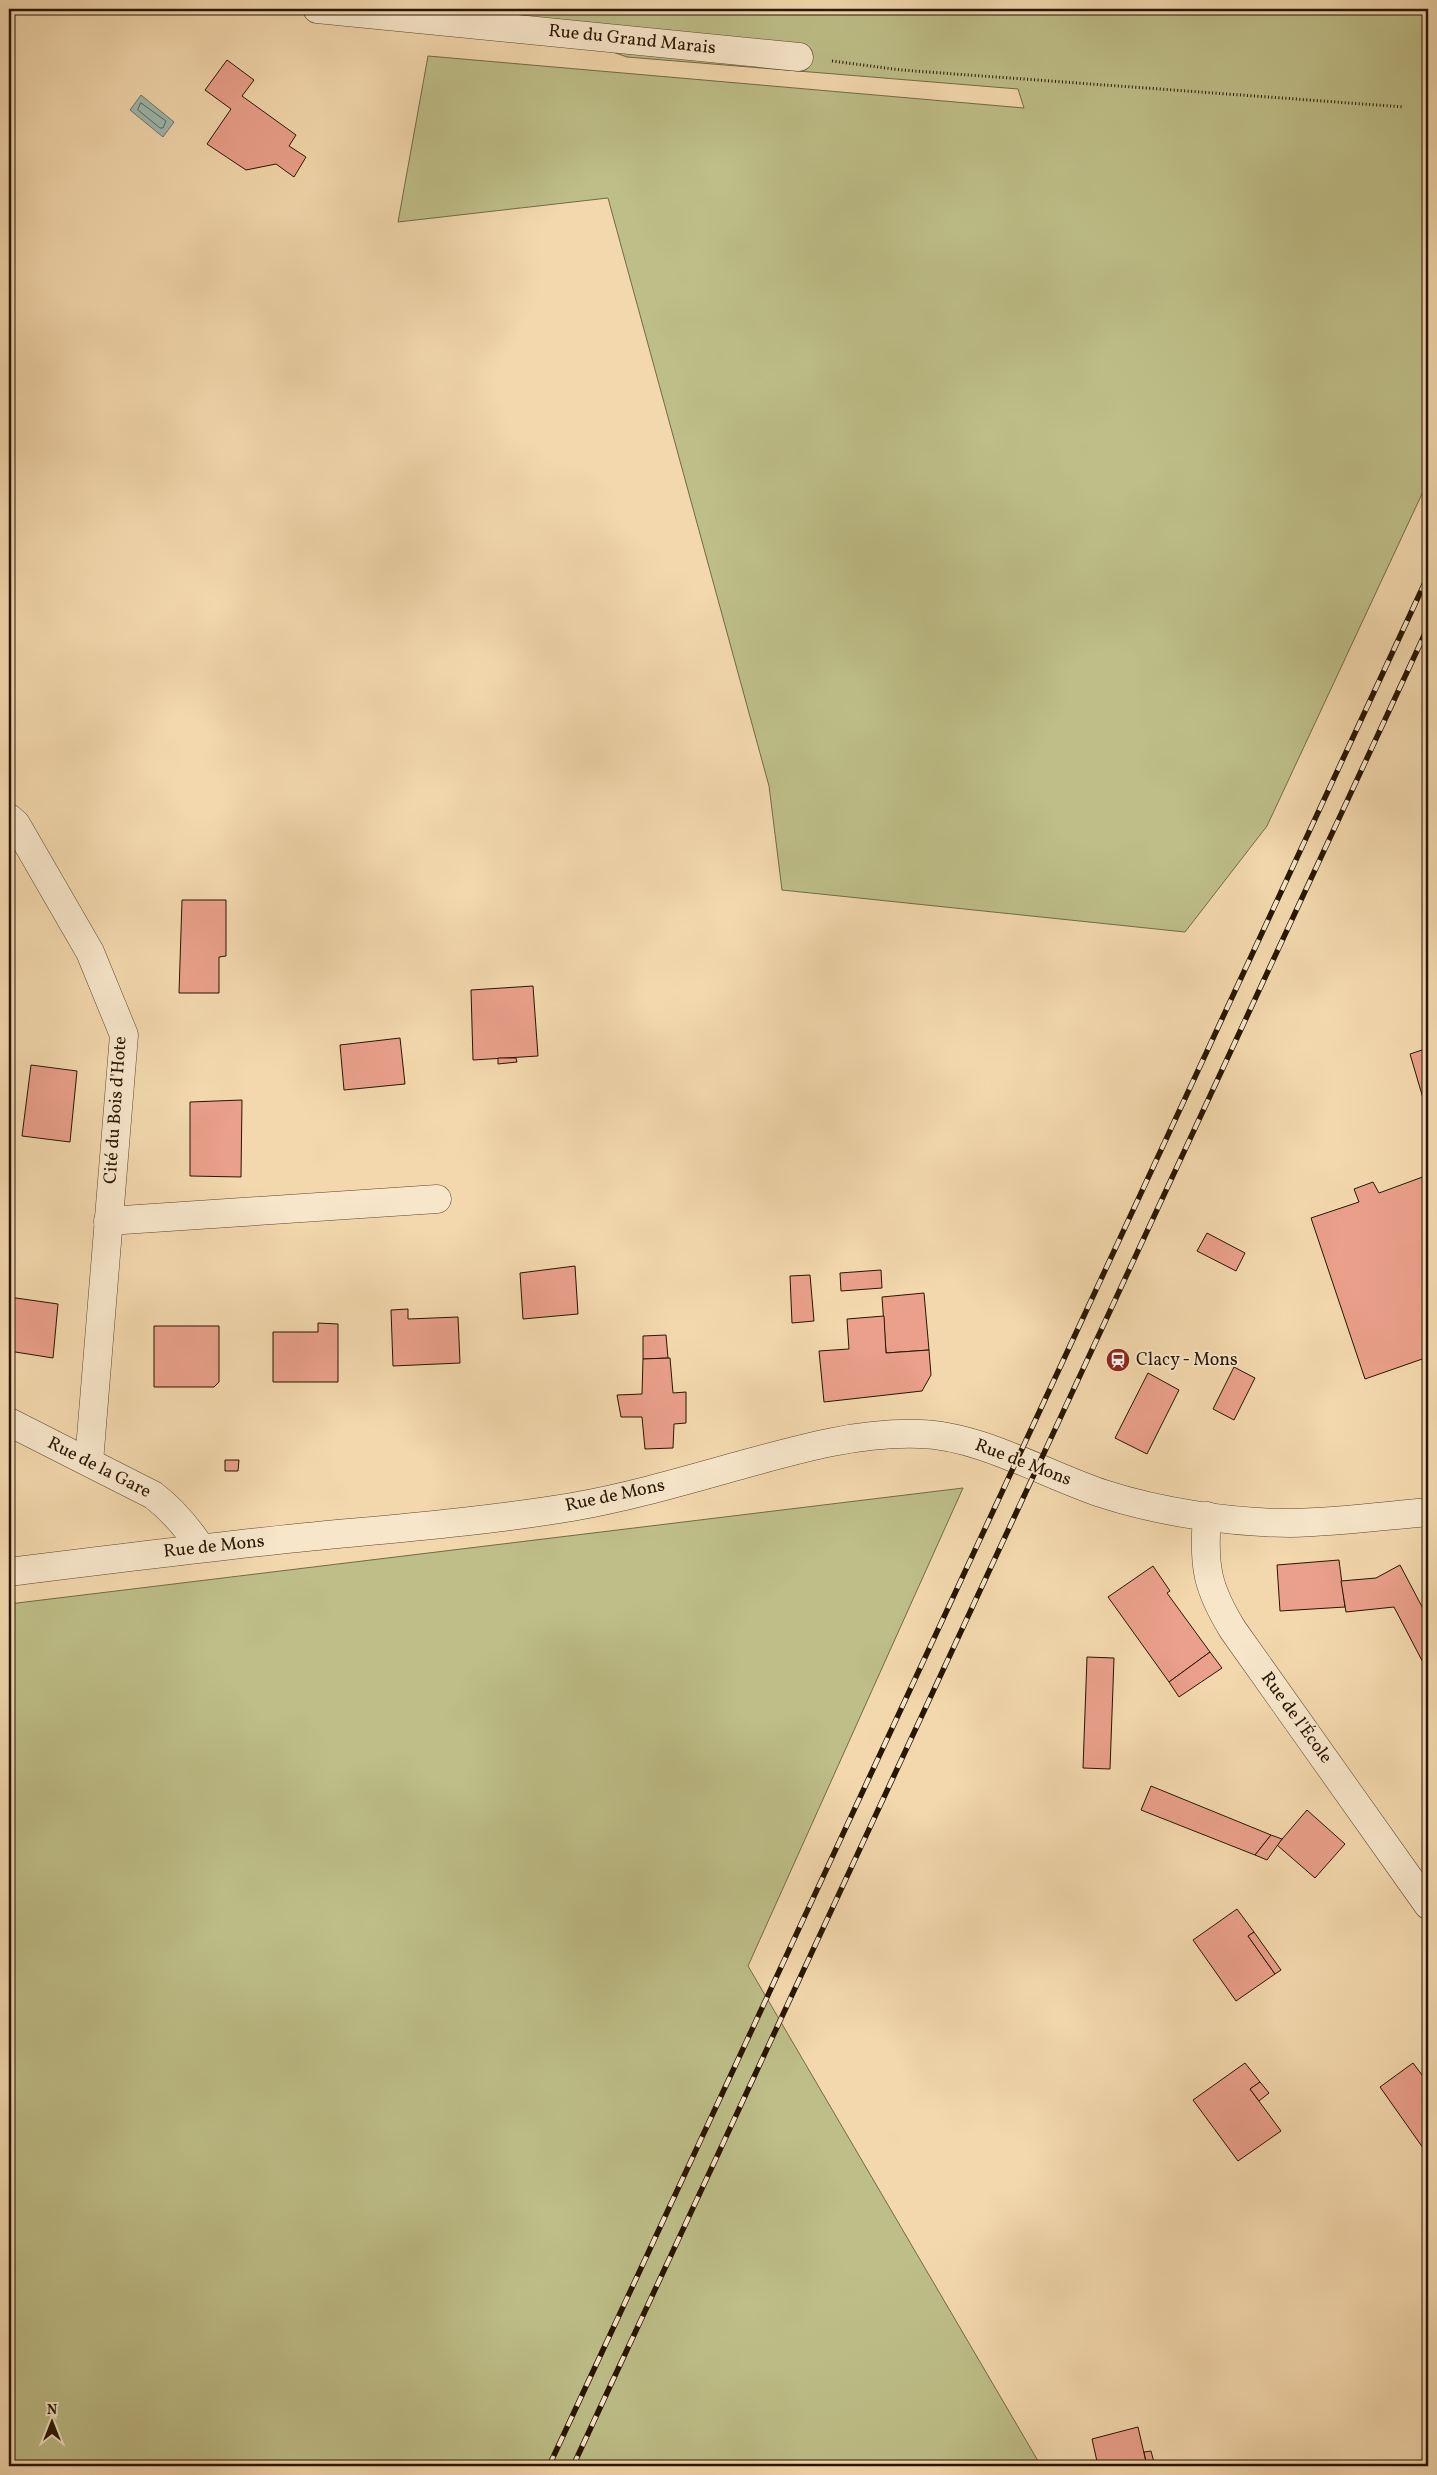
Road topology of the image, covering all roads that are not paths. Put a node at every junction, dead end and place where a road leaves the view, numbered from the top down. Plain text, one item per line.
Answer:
1 (317, 9) edge
2 (799, 57) road end
3 (9, 818) edge
4 (437, 1199) dead end
5 (108, 1221) junction
6 (9, 1422) edge
7 (89, 1462) junction
8 (1428, 1512) edge
9 (1207, 1516) junction
10 (200, 1548) junction
11 (9, 1572) edge
12 (1428, 1904) edge

1 - 2 street, Rue du Grand Marais
3 - 5 street, Cité du Bois d'Hote
4 - 5 street
5 - 7 street, Cité du Bois d'Hote
6 - 7 street, Rue de la Gare
7 - 10 street, Rue de la Gare
8 - 9 street, Rue de Mons
9 - 10 street, Rue de Mons
9 - 12 street, Rue de l'École
10 - 11 street, Rue de Mons

